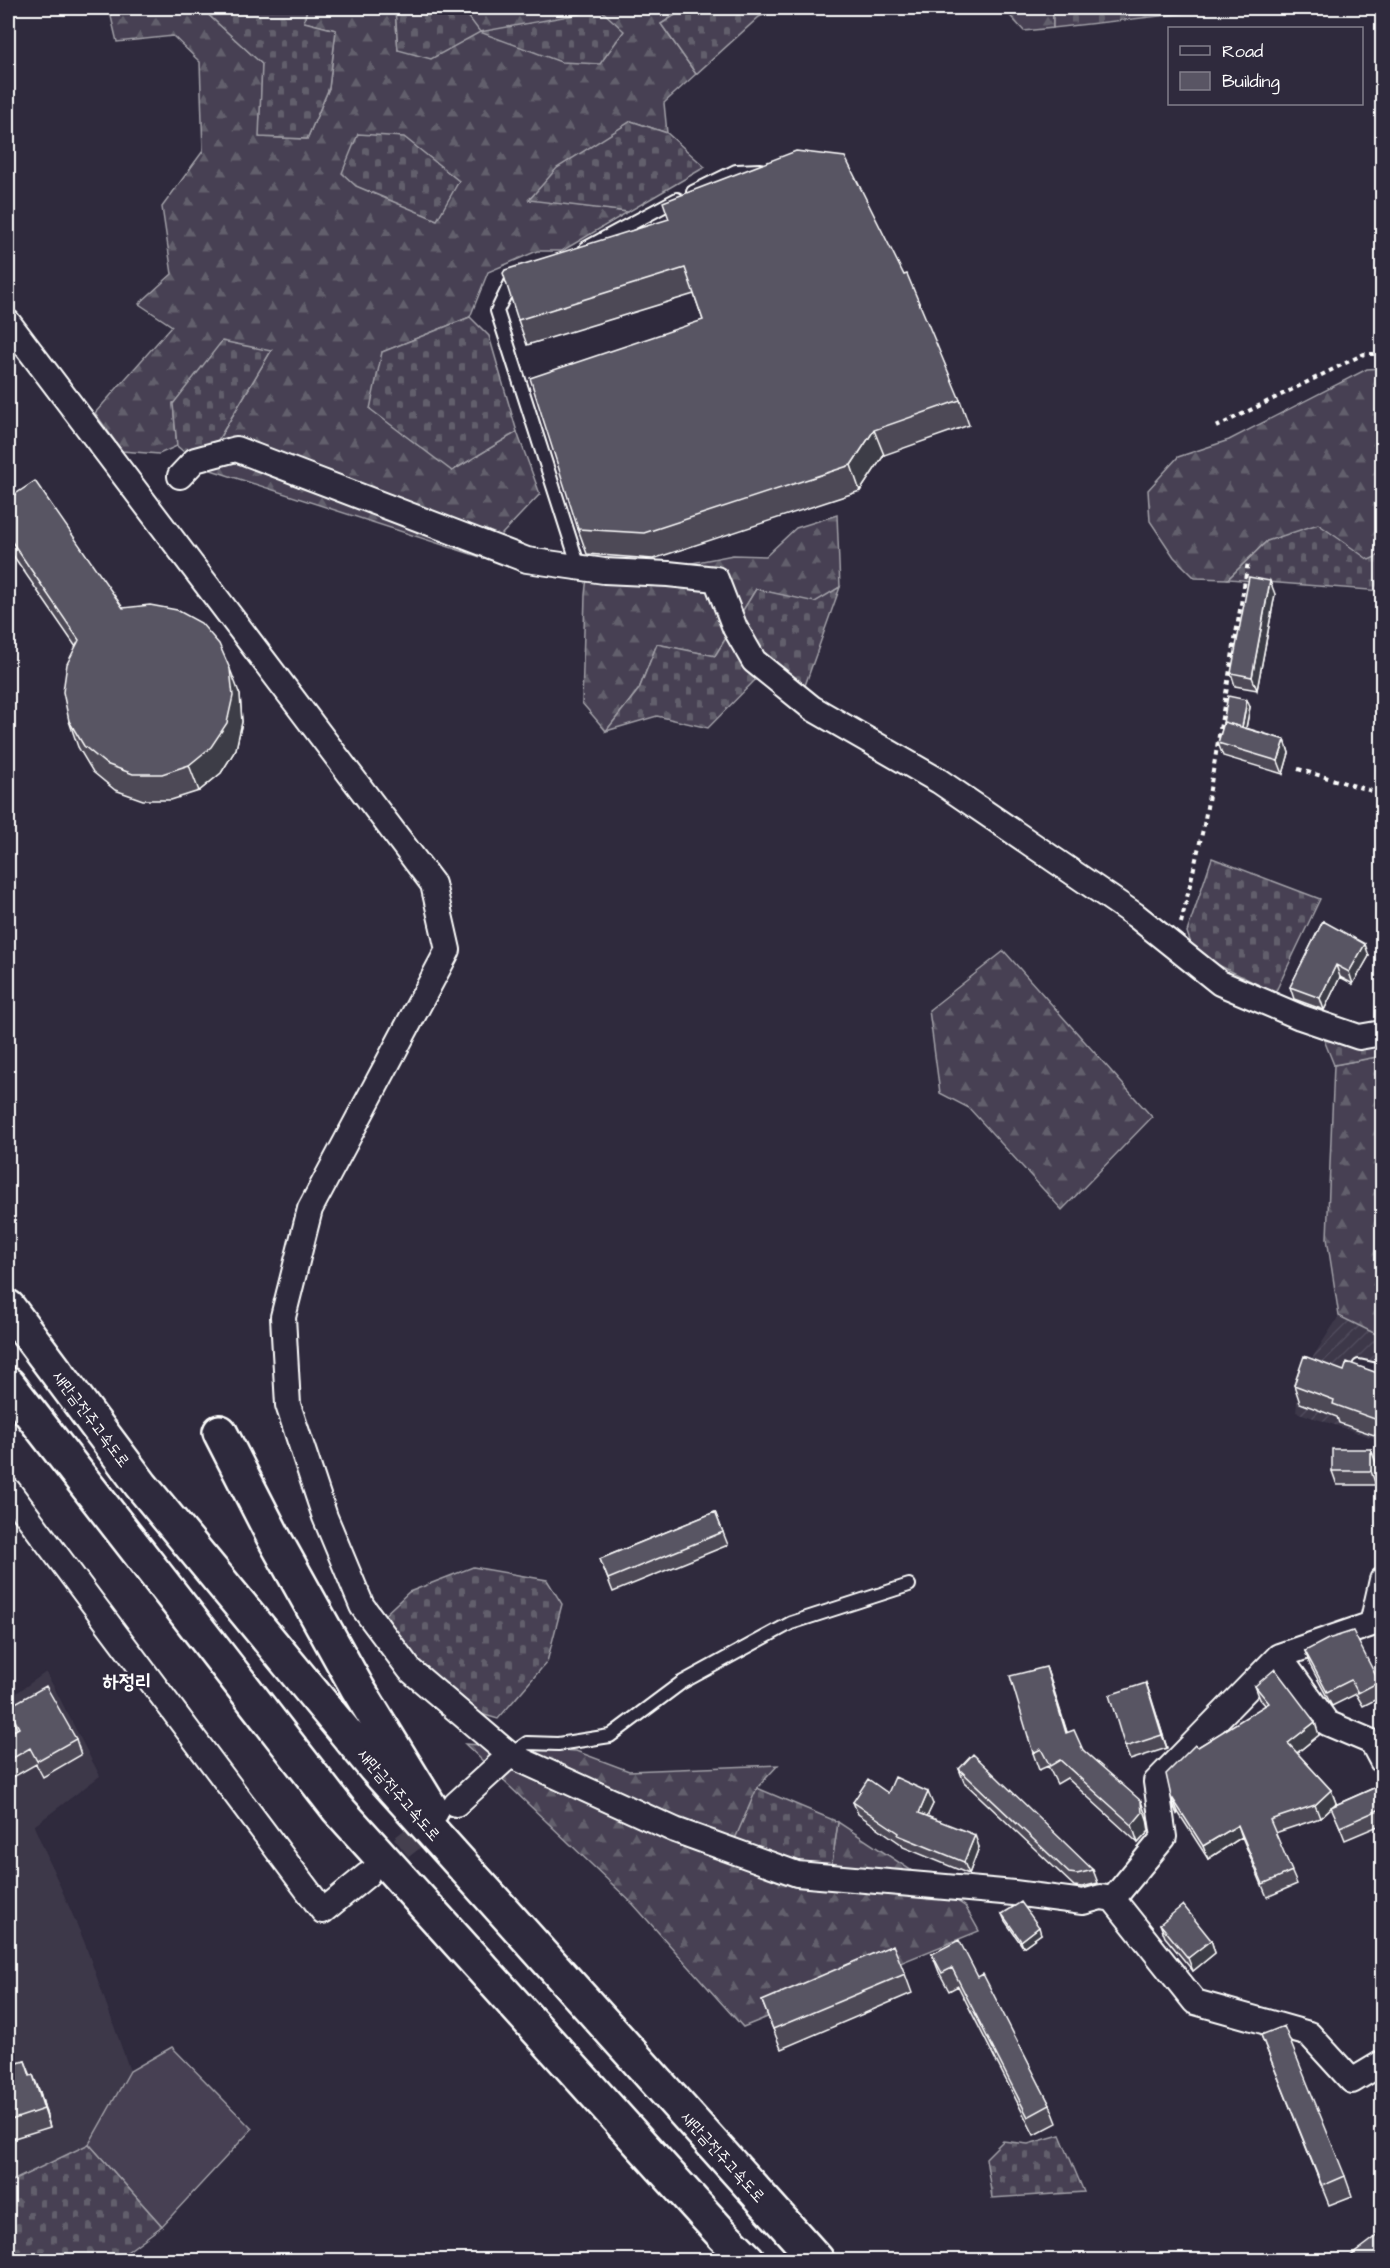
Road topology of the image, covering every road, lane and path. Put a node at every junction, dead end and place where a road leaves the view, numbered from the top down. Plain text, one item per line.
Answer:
1 (771, 170) edge
2 (575, 254) edge
3 (518, 268) edge
4 (8, 322) edge
5 (1383, 354) edge
6 (1216, 427) dead end
7 (180, 476) dead end
8 (1248, 562) dead end
9 (579, 567) junction
10 (1298, 769) dead end
11 (1383, 794) edge
12 (1175, 947) junction
13 (1383, 1033) edge
14 (8, 1307) edge
15 (1359, 1366) edge
16 (1383, 1371) edge
17 (8, 1384) edge
18 (220, 1432) dead end
19 (8, 1490) edge
20 (1383, 1580) edge
21 (909, 1585) dead end
22 (1279, 1656) junction
23 (510, 1755) junction
24 (1383, 1761) edge
25 (456, 1804) tunnel mouth
26 (367, 1875) tunnel mouth
27 (475, 1880) junction
28 (1113, 1899) junction
29 (1383, 2063) edge
30 (748, 2260) edge
31 (817, 2260) edge

1 - 2 lane
3 - 9 lane
4 - 23 street
5 - 6 path
7 - 9 street
8 - 12 path
9 - 12 street
10 - 11 path
12 - 13 street
14 - 27 highway, 새만금전주고속도로
15 - 16 lane
17 - 30 highway
18 - 27 highway
19 - 26 street
20 - 22 street
21 - 23 lane
22 - 24 street
22 - 28 street
23 - 25 street
23 - 28 street
27 - 31 highway, 새만금전주고속도로
28 - 29 street

